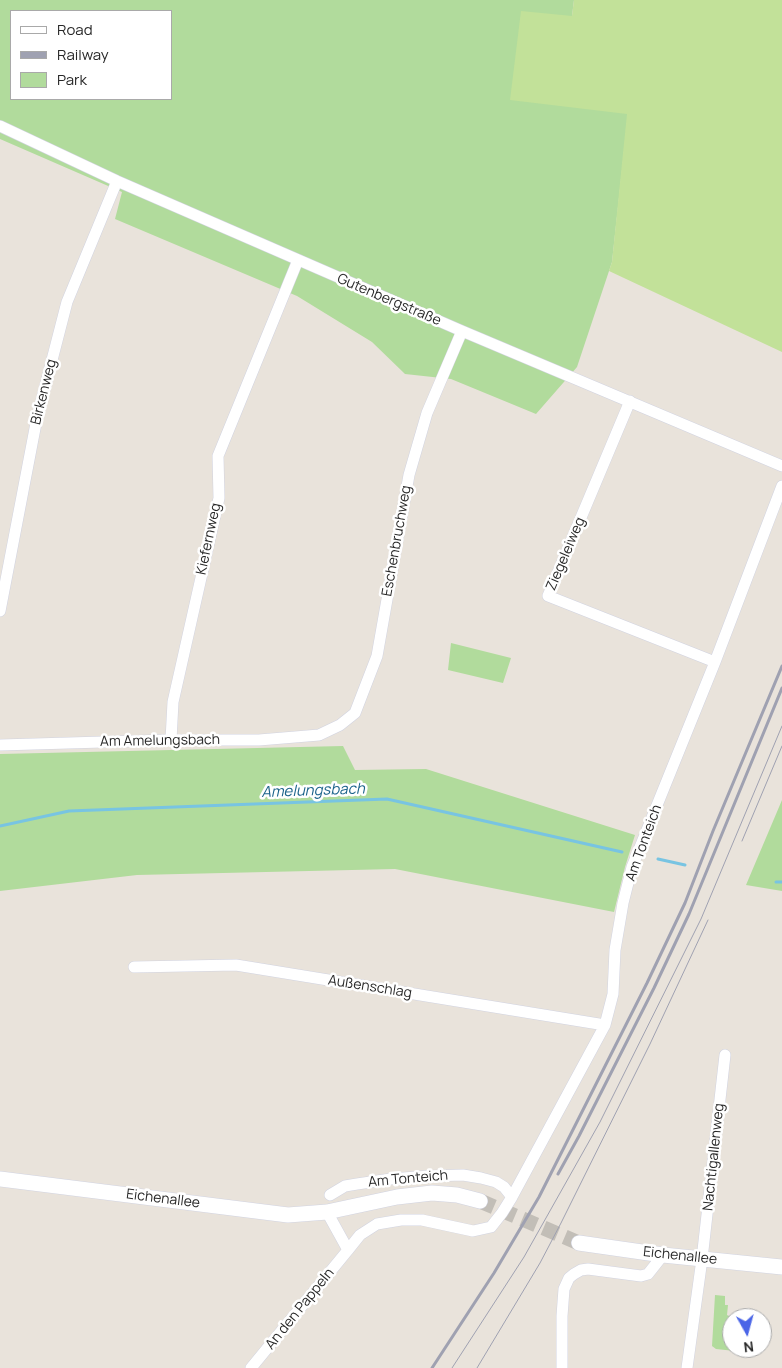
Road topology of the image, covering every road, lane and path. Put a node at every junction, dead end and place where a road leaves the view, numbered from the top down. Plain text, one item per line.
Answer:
1 (0, 126) edge
2 (117, 181) junction
3 (298, 260) junction
4 (462, 331) junction
5 (630, 401) junction
6 (782, 466) edge
7 (782, 486) edge
8 (0, 611) edge
9 (716, 662) junction
10 (319, 735) joint
11 (172, 740) junction
12 (0, 745) edge
13 (134, 967) dead end
14 (605, 1025) junction
15 (725, 1055) dead end
16 (0, 1179) edge
17 (330, 1195) dead end
18 (512, 1197) junction
19 (480, 1201) tunnel mouth
20 (327, 1212) junction
21 (578, 1243) tunnel mouth
22 (348, 1250) junction
23 (663, 1256) junction
24 (702, 1259) junction
25 (782, 1267) edge
26 (251, 1368) edge
27 (562, 1368) edge
28 (687, 1368) edge

1 - 2 street, Gutenbergstraße
2 - 3 street, Gutenbergstraße
2 - 8 street, Birkenweg
3 - 4 street, Gutenbergstraße
3 - 11 street, Kiefernweg
4 - 5 street, Gutenbergstraße
4 - 10 street, Eschenbruchweg
5 - 6 street, Gutenbergstraße
5 - 9 street, Ziegeleiweg
7 - 9 street, Am Tonteich
9 - 14 street, Am Tonteich
10 - 11 street, Am Amelungsbach
11 - 12 street, Am Amelungsbach
13 - 14 street, Außenschlag
14 - 18 street, Am Tonteich
15 - 24 street, Nachtigallenweg
16 - 20 street, Eichenallee
17 - 18 street, Am Tonteich
18 - 22 street, Am Tonteich
19 - 20 street, Eichenallee
20 - 22 street
21 - 23 street, Eichenallee
22 - 26 street, An den Pappeln
23 - 24 street, Eichenallee
23 - 27 street
24 - 25 street, Eichenallee
24 - 28 street, Nachtigallenweg

